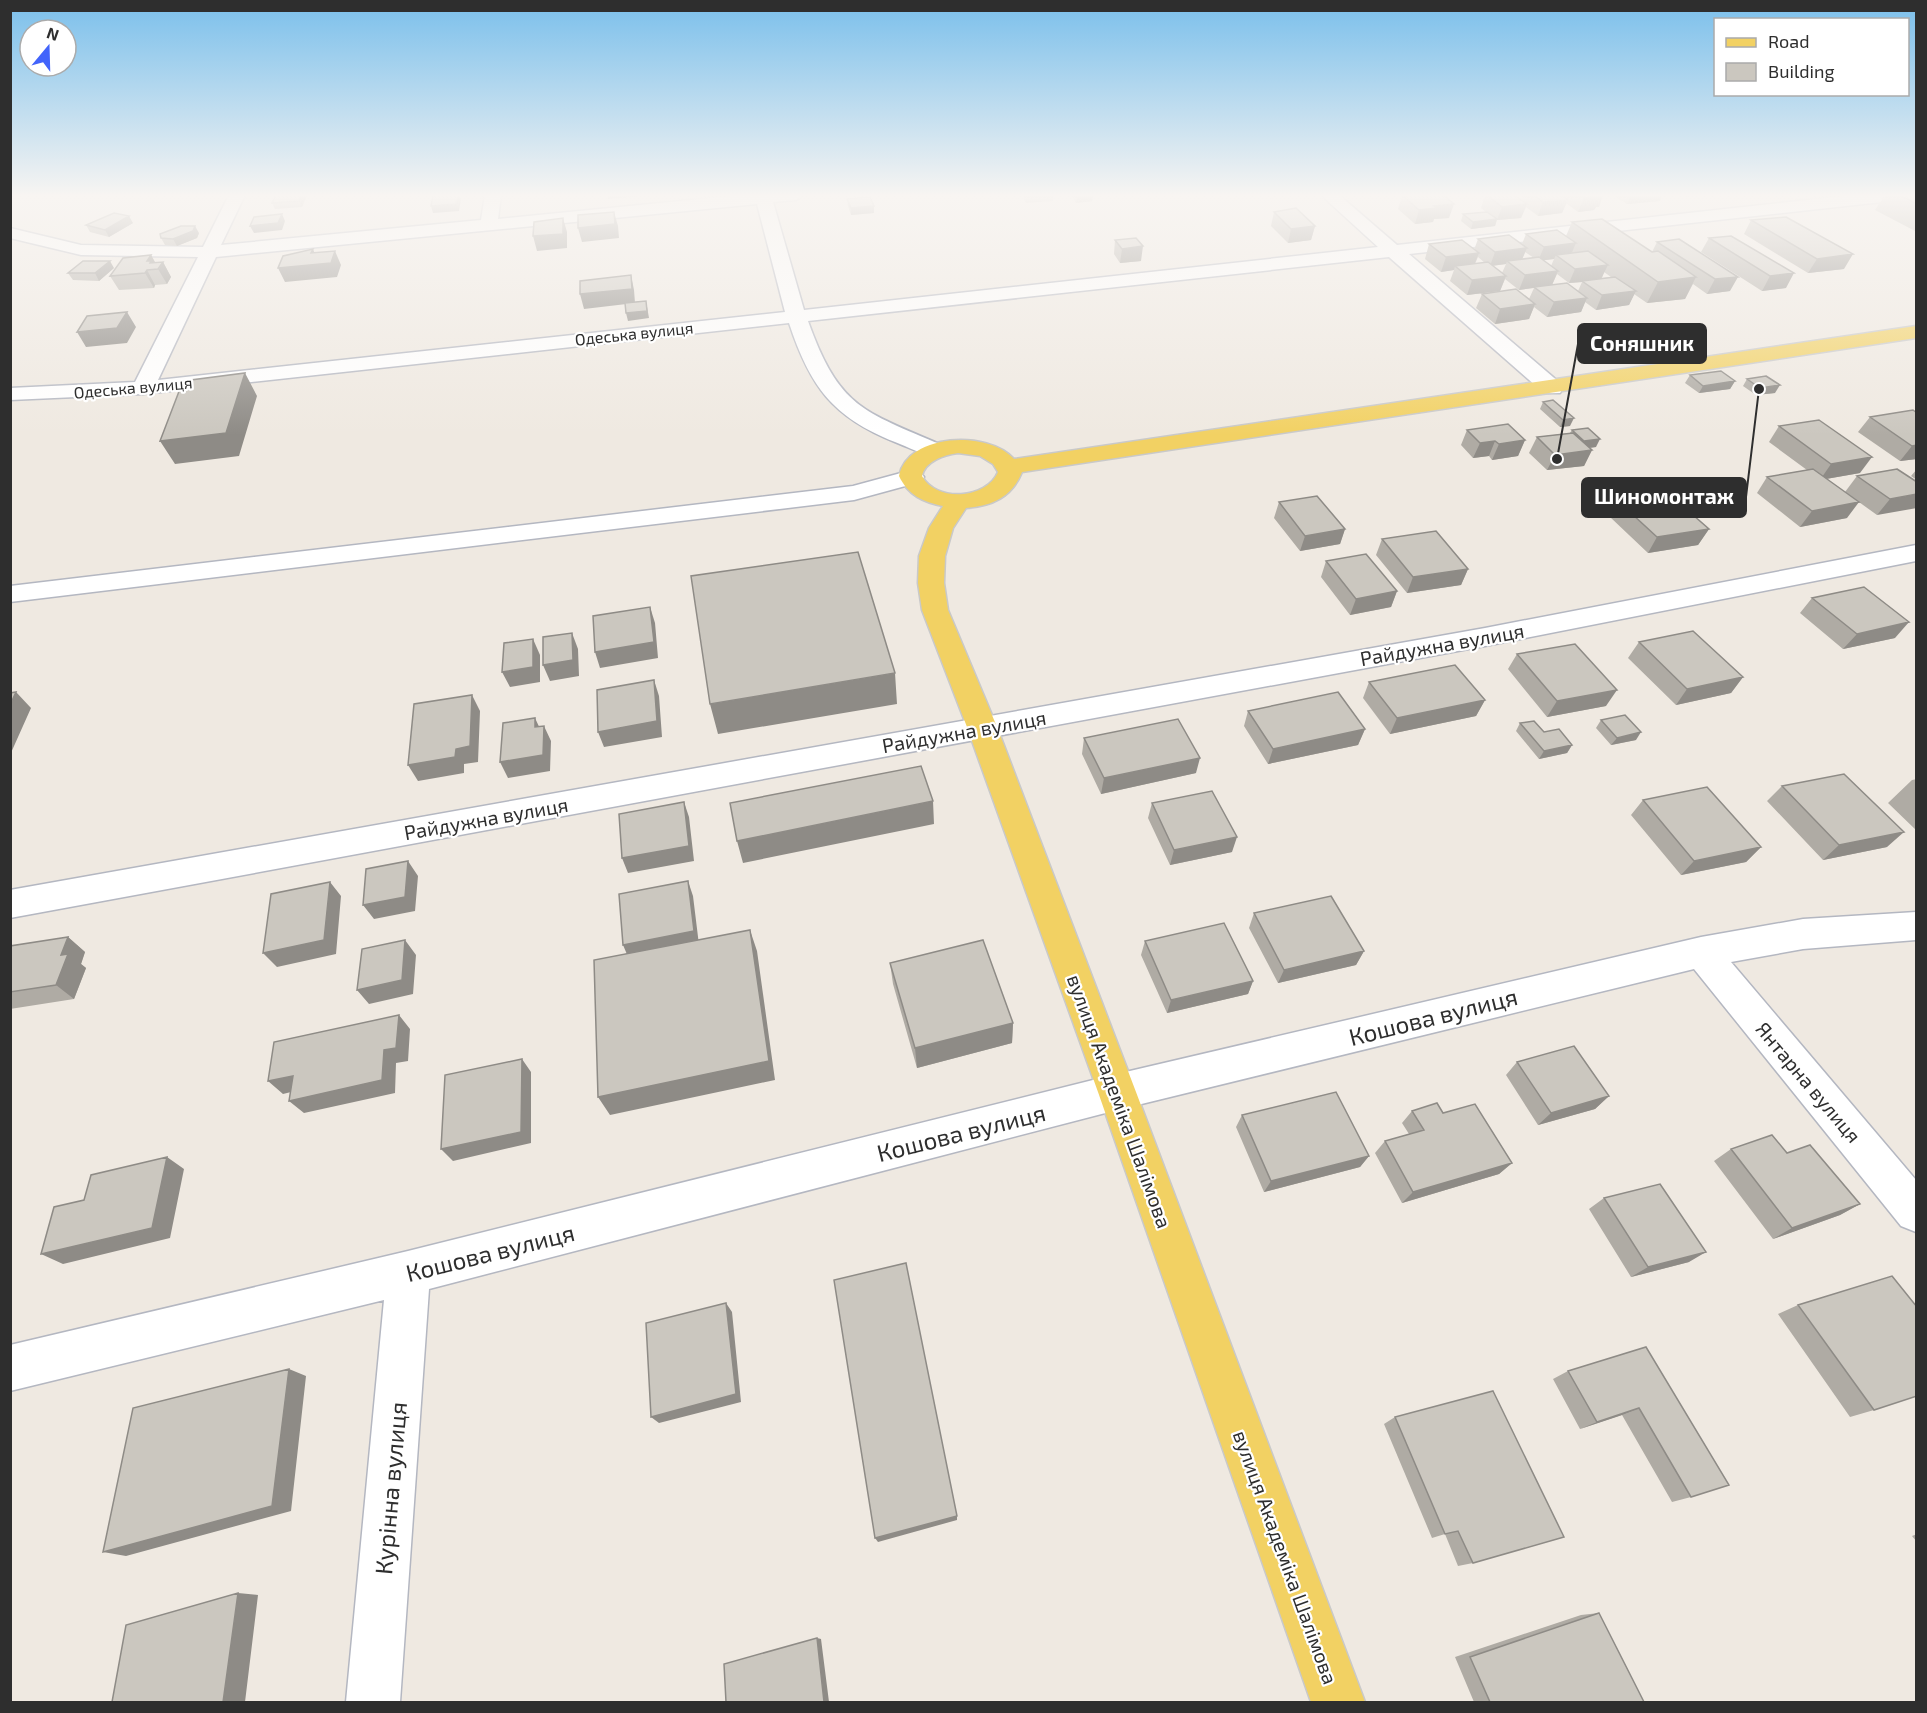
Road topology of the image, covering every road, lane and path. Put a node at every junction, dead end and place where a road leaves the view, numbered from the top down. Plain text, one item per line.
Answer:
1 (197, 275) edge
2 (786, 275) edge
3 (1161, 275) edge
4 (1423, 275) edge
5 (797, 314) junction
6 (1917, 332) edge
7 (143, 388) junction
8 (1552, 388) junction
9 (10, 394) edge
10 (934, 450) junction
11 (1008, 467) junction
12 (912, 477) junction
13 (959, 501) junction
14 (1917, 553) edge
15 (10, 594) edge
16 (982, 728) junction
17 (10, 904) edge
18 (1917, 926) edge
19 (1701, 952) junction
20 (1117, 1092) junction
21 (1917, 1212) edge
22 (408, 1273) junction
23 (10, 1368) edge
24 (373, 1702) edge
25 (1338, 1702) edge

1 - 7 street
2 - 5 street
3 - 5 street, Одеська вулиця
4 - 8 street
5 - 7 street, Одеська вулиця
5 - 10 street
6 - 8 main road
7 - 9 street, Одеська вулиця
8 - 11 main road
10 - 11 main road
10 - 12 main road
11 - 13 main road
12 - 13 main road
12 - 15 street
13 - 16 main road, вулиця Академіка Шалімова
14 - 16 street, Райдужна вулиця
16 - 17 street, Райдужна вулиця
16 - 20 main road, вулиця Академіка Шалімова
18 - 19 street, Кошова вулиця
19 - 20 street, Кошова вулиця
19 - 21 street, Янтарна вулиця
20 - 22 street, Кошова вулиця
20 - 25 main road, вулиця Академіка Шалімова
22 - 23 street, Кошова вулиця
22 - 24 street, Курінна вулиця

